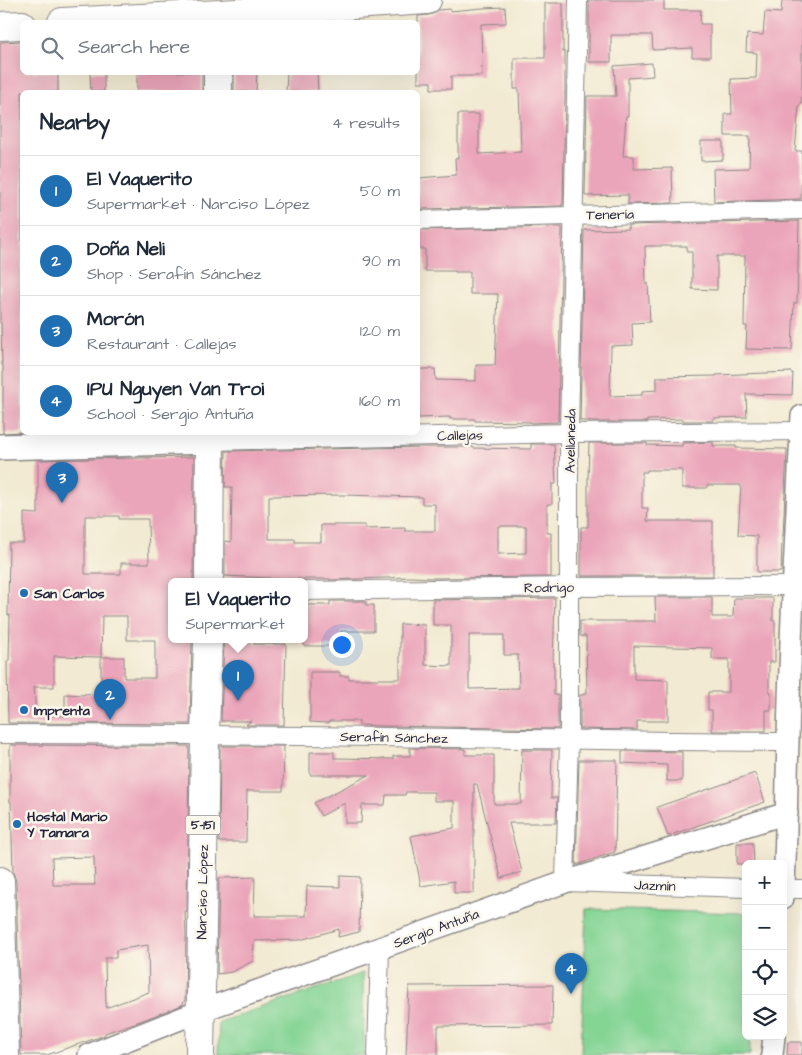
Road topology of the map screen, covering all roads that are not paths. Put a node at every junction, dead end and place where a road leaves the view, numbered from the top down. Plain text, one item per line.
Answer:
1 (428, 0) edge
2 (578, 0) edge
3 (220, 12) edge
4 (94, 20) edge
5 (20, 25) edge
6 (0, 26) edge
7 (218, 75) edge
8 (218, 90) edge
9 (802, 210) edge
10 (574, 215) junction
11 (420, 220) edge
12 (802, 424) edge
13 (569, 433) junction
14 (390, 435) edge
15 (420, 435) edge
16 (210, 437) edge
17 (0, 447) edge
18 (209, 578) edge
19 (793, 586) junction
20 (569, 587) junction
21 (308, 591) edge
22 (208, 643) edge
23 (0, 734) edge
24 (205, 734) junction
25 (569, 740) junction
26 (788, 742) junction
27 (787, 813) junction
28 (785, 860) edge
29 (0, 881) edge
30 (565, 882) junction
31 (742, 888) edge
32 (787, 889) edge
33 (802, 889) edge
34 (380, 948) junction
35 (2, 1007) edge
36 (200, 1011) junction
37 (774, 1040) edge
38 (5, 1055) edge
39 (89, 1055) edge
40 (200, 1055) edge
41 (377, 1055) edge
42 (772, 1055) edge

1 - 3 main road
2 - 10 street, Avellaneda
3 - 4 main road
5 - 6 main road
7 - 8 main road
9 - 10 street, Tenería
10 - 11 street, Tenería
10 - 13 street, Avellaneda
12 - 13 street, Callejas
12 - 19 street
13 - 15 street, Callejas
13 - 20 street, Avellaneda
14 - 16 street, Callejas
16 - 17 main road, Callejas
16 - 18 main road
19 - 20 street, Rodrigo
19 - 26 street
20 - 21 street, Rodrigo
20 - 25 street, Avellaneda
22 - 24 main road, Narciso López / 5-151
23 - 24 street, Serafín Sánchez
24 - 25 street, Serafín Sánchez
24 - 36 main road, Narciso López / 5-151
25 - 26 street, Serafín Sánchez
25 - 30 street, Avellaneda
26 - 27 street
27 - 28 street
27 - 30 street, Sergio Antuña
29 - 35 main road
30 - 31 street, Jazmín
30 - 34 street, Sergio Antuña
32 - 33 street
34 - 36 street, Sergio Antuña
34 - 41 street
35 - 38 main road
36 - 39 street, Sergio Antuña
36 - 40 main road, Narciso López / 5-151
37 - 42 street

